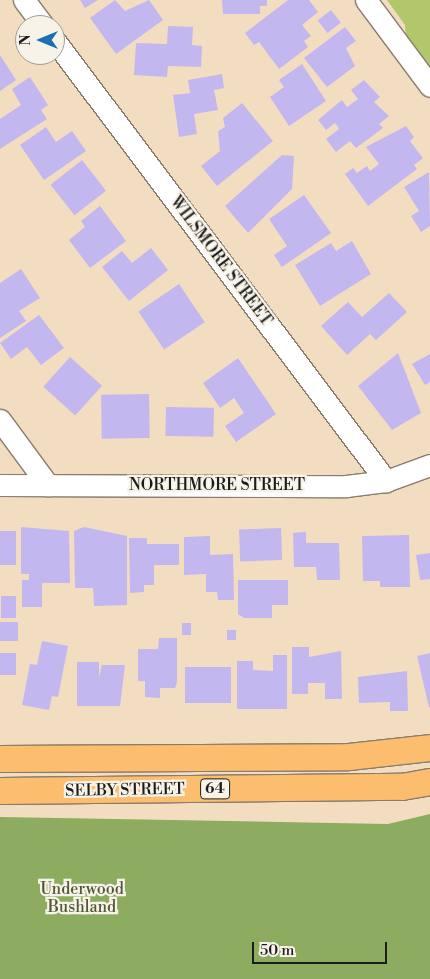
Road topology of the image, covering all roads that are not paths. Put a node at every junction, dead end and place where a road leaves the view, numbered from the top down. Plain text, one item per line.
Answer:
1 (24, 0) edge
2 (366, 0) edge
3 (35, 15) edge
4 (65, 54) edge
5 (430, 86) edge
6 (0, 420) edge
7 (430, 464) edge
8 (386, 481) junction
9 (0, 485) edge
10 (48, 485) junction
11 (430, 748) edge
12 (0, 758) edge
13 (50, 758) junction
14 (430, 782) edge
15 (0, 791) edge
16 (52, 791) junction

1 - 3 street
2 - 5 street
4 - 8 street, WILSMORE STREET
6 - 10 street
7 - 8 street, NORTHMORE STREET
8 - 10 street, NORTHMORE STREET
9 - 10 street, NORTHMORE STREET
11 - 13 main road, SELBY STREET / 64
12 - 13 main road, SELBY STREET / 64
13 - 16 main road
14 - 16 main road, SELBY STREET / 64
15 - 16 main road, SELBY STREET / 64

